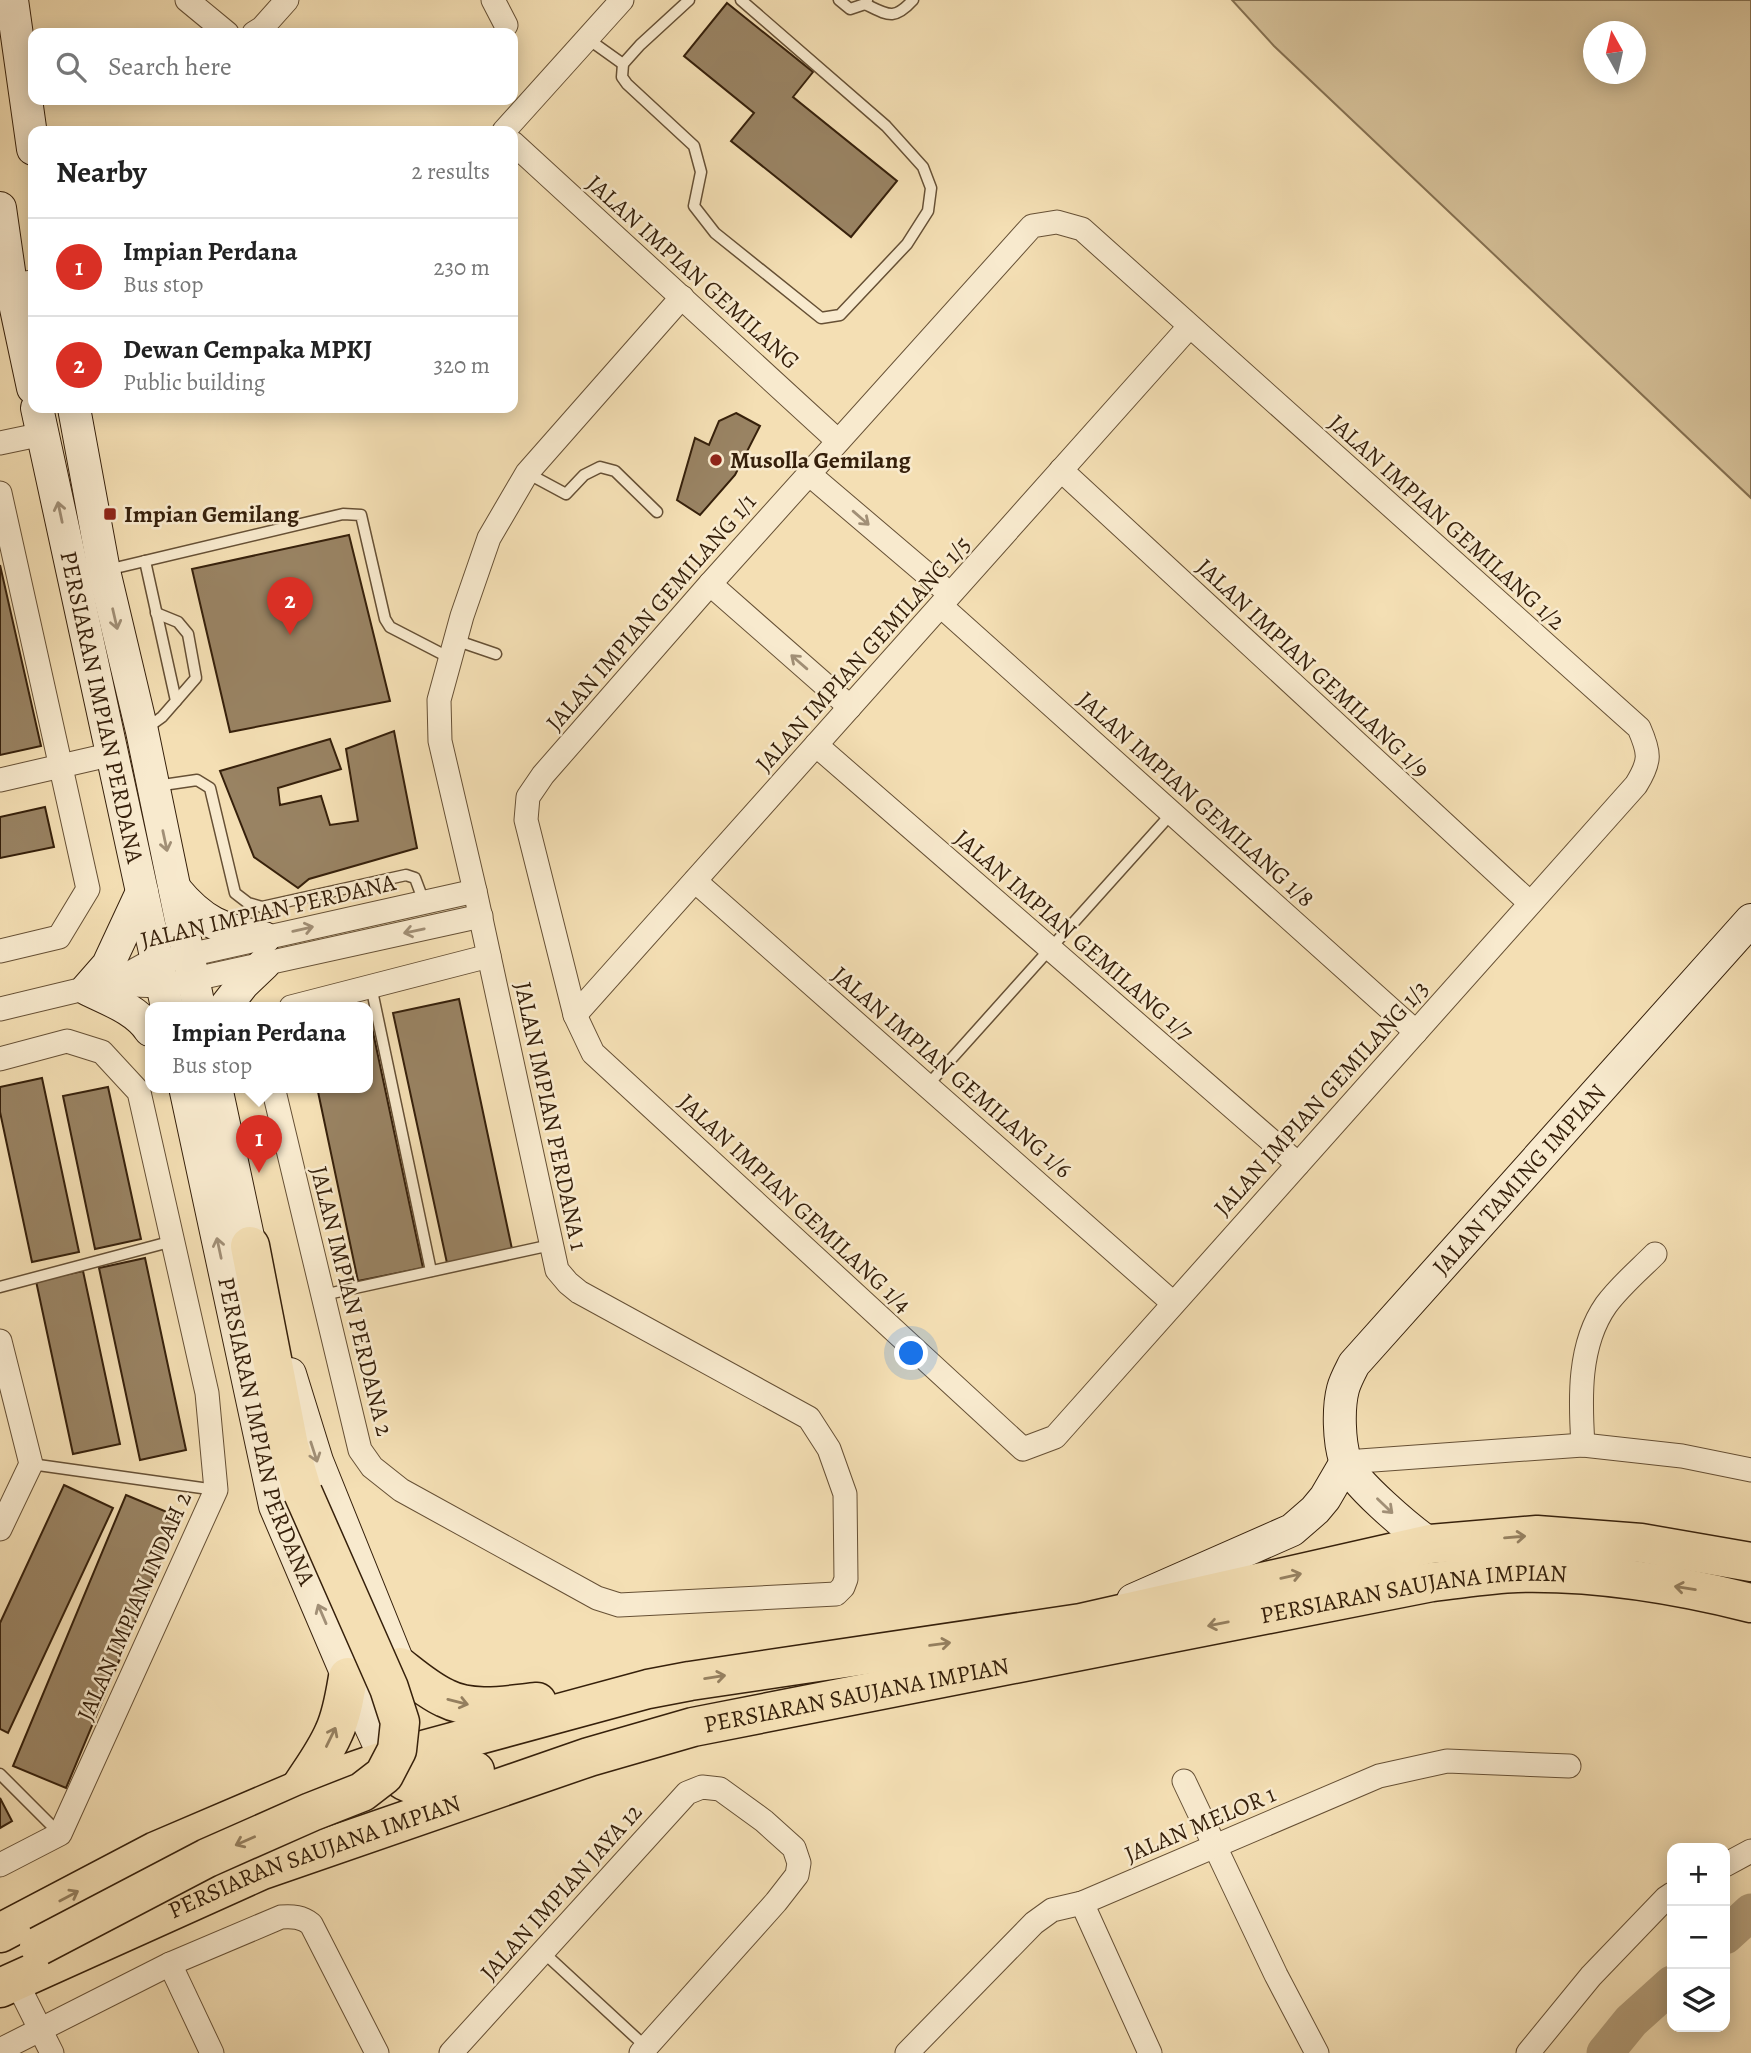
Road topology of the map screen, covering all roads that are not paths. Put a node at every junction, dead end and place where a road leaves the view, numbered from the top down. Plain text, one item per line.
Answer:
1 (12, 0) edge
2 (187, 0) edge
3 (287, 0) edge
4 (493, 0) edge
5 (622, 0) edge
6 (690, 0) edge
7 (741, 0) edge
8 (839, 0) edge
9 (914, 0) edge
10 (866, 2) edge
11 (506, 25) dead end
12 (221, 28) edge
13 (262, 28) edge
14 (588, 39) junction
15 (623, 64) junction
16 (30, 126) edge
17 (509, 126) edge
18 (518, 148) edge
19 (0, 208) edge
20 (22, 284) edge
21 (682, 297) junction
22 (1189, 327) junction
23 (28, 341) edge
24 (75, 413) edge
25 (40, 421) edge
26 (838, 441) junction
27 (0, 443) edge
28 (1062, 470) junction
29 (527, 473) junction
30 (809, 474) junction
31 (0, 493) edge
32 (657, 512) dead end
33 (145, 561) junction
34 (104, 571) junction
35 (710, 584) junction
36 (946, 600) junction
37 (156, 613) junction
38 (453, 649) junction
39 (496, 654) dead end
40 (176, 701) junction
41 (850, 708) junction
42 (142, 731) junction
43 (816, 745) junction
44 (113, 754) junction
45 (61, 766) junction
46 (1647, 768) joint
47 (0, 780) edge
48 (153, 786) junction
49 (1172, 813) junction
50 (695, 881) junction
51 (175, 889) junction
52 (475, 891) junction
53 (142, 892) junction
54 (424, 902) junction
55 (1530, 903) junction
56 (481, 916) junction
57 (1751, 920) edge
58 (1050, 949) junction
59 (0, 951) edge
60 (264, 951) junction
61 (489, 956) junction
62 (194, 981) edge
63 (100, 985) junction
64 (163, 985) edge
65 (371, 986) junction
66 (229, 1002) edge
67 (310, 1002) edge
68 (0, 1009) edge
69 (575, 1015) junction
70 (145, 1023) edge
71 (1416, 1032) junction
72 (0, 1059) edge
73 (927, 1086) junction
74 (186, 1093) edge
75 (217, 1093) edge
76 (274, 1093) edge
77 (1298, 1164) junction
78 (173, 1241) junction
79 (551, 1245) junction
80 (250, 1246) junction
81 (1654, 1254) dead end
82 (431, 1271) junction
83 (0, 1287) edge
84 (323, 1295) junction
85 (1173, 1303) junction
86 (0, 1341) edge
87 (1583, 1446) junction
88 (1023, 1450) joint
89 (1346, 1462) junction
90 (31, 1464) junction
91 (1751, 1469) edge
92 (216, 1490) junction
93 (845, 1494) joint
94 (0, 1529) edge
95 (1430, 1544) junction
96 (1751, 1562) edge
97 (1751, 1604) edge
98 (1081, 1623) junction
99 (400, 1667) junction
100 (348, 1677) junction
101 (648, 1689) junction
102 (692, 1727) junction
103 (399, 1766) junction
104 (1569, 1766) dead end
105 (0, 1774) edge
106 (1184, 1781) dead end
107 (299, 1790) junction
108 (60, 1834) junction
109 (1214, 1846) junction
110 (1751, 1852) edge
111 (1730, 1862) edge
112 (0, 1865) edge
113 (262, 1870) junction
114 (1667, 1897) edge
115 (1082, 1903) junction
116 (0, 1933) edge
117 (542, 1952) junction
118 (170, 1964) junction
119 (5, 1980) edge
120 (41, 2029) junction
121 (0, 2050) edge
122 (644, 2050) edge
123 (52, 2053) edge
124 (212, 2053) edge
125 (377, 2053) edge
126 (451, 2053) edge
127 (907, 2053) edge
128 (1150, 2053) edge
129 (1317, 2053) edge
130 (1528, 2053) edge

1 - 16 street
2 - 12 street
3 - 13 street
4 - 11 street
5 - 14 street
6 - 15 lane
7 - 15 lane
8 - 10 lane
9 - 10 lane
14 - 15 lane
14 - 17 street
18 - 21 street, JALAN IMPIAN GEMILANG
19 - 20 street
20 - 23 street
21 - 26 street, JALAN IMPIAN GEMILANG
21 - 29 street, JALAN IMPIAN PERDANA 1
22 - 26 street, JALAN IMPIAN GEMILANG 1/1
22 - 28 street, JALAN IMPIAN GEMILANG 1/5
22 - 46 street, JALAN IMPIAN GEMILANG 1/2
24 - 34 street, PERSIARAN IMPIAN PERDANA
25 - 27 street
44 -> 25 street, PERSIARAN IMPIAN PERDANA
26 - 30 street, JALAN IMPIAN GEMILANG 1/1
28 - 36 street, JALAN IMPIAN GEMILANG 1/5
28 - 55 street, JALAN IMPIAN GEMILANG 1/9
29 - 32 lane
29 - 38 street, JALAN IMPIAN PERDANA 1
30 - 35 street, JALAN IMPIAN GEMILANG 1/1
30 -> 36 street, JALAN IMPIAN GEMILANG 1/8
31 - 45 street
33 - 34 lane
33 - 37 lane
33 - 38 lane
34 -> 42 street, PERSIARAN IMPIAN PERDANA
41 -> 35 street
35 - 69 street, JALAN IMPIAN GEMILANG 1/1
36 - 41 street, JALAN IMPIAN GEMILANG 1/5
36 - 49 street, JALAN IMPIAN GEMILANG 1/8
37 - 40 lane
37 - 40 lane
38 - 39 lane
38 - 52 street, JALAN IMPIAN PERDANA 1
40 - 42 lane
41 - 43 street, JALAN IMPIAN GEMILANG 1/5
42 - 48 street, PERSIARAN IMPIAN PERDANA
43 - 50 street, JALAN IMPIAN GEMILANG 1/5
43 - 58 street, JALAN IMPIAN GEMILANG 1/7
44 - 45 street
44 - 53 street, PERSIARAN IMPIAN PERDANA
45 - 47 street
45 - 59 street
46 - 55 street, JALAN IMPIAN GEMILANG 1/3
48 -> 51 street, PERSIARAN IMPIAN PERDANA
48 - 54 lane
49 - 58 lane
49 - 71 street, JALAN IMPIAN GEMILANG 1/8
50 - 69 street, JALAN IMPIAN GEMILANG 1/5
50 - 73 street, JALAN IMPIAN GEMILANG 1/6
51 - 60 street
51 - 62 street, PERSIARAN IMPIAN PERDANA
52 - 54 street, JALAN IMPIAN PERDANA
52 - 56 street, JALAN IMPIAN PERDANA 1
53 - 63 street
53 - 64 street, PERSIARAN IMPIAN PERDANA
60 -> 54 street, JALAN IMPIAN PERDANA
55 - 71 street, JALAN IMPIAN GEMILANG 1/3
56 -> 60 street, JALAN IMPIAN PERDANA
56 - 61 street, JALAN IMPIAN PERDANA 1
57 - 89 street, JALAN TAMING IMPIAN
58 - 73 lane
58 - 77 street, JALAN IMPIAN GEMILANG 1/7
60 - 62 street, JALAN IMPIAN PERDANA
60 - 66 street
61 - 65 street
61 - 79 street, JALAN IMPIAN PERDANA 1
62 - 64 street, JALAN IMPIAN PERDANA
63 - 64 street, JALAN IMPIAN PERDANA
63 - 68 street, JALAN IMPIAN PERDANA
63 - 70 street
65 - 67 street
65 - 82 lane
69 - 88 street, JALAN IMPIAN GEMILANG 1/4
71 - 77 street, JALAN IMPIAN GEMILANG 1/3
72 - 78 street, JALAN IMPIAN INDAH 2
73 - 85 street, JALAN IMPIAN GEMILANG 1/6
100 -> 74 street, PERSIARAN IMPIAN PERDANA
75 - 80 street, PERSIARAN IMPIAN PERDANA
76 - 84 street, JALAN IMPIAN PERDANA 2
77 - 85 street, JALAN IMPIAN GEMILANG 1/3
78 - 83 lane
78 - 92 street, JALAN IMPIAN INDAH 2
79 - 82 lane
79 - 93 street, JALAN IMPIAN PERDANA 1
80 -> 99 street, PERSIARAN IMPIAN PERDANA
80 -> 119 highway, bridge
81 - 87 street
82 - 84 lane
84 - 93 street, JALAN IMPIAN PERDANA 2
85 - 88 street, JALAN IMPIAN GEMILANG 1/3
86 - 90 street
87 - 89 street
87 - 91 street
89 -> 95 street, JALAN TAMING IMPIAN
89 - 98 street
90 - 92 lane
90 - 94 street
92 - 108 street, JALAN IMPIAN INDAH 2
95 -> 96 highway, PERSIARAN SAUJANA IMPIAN
98 -> 95 highway, PERSIARAN SAUJANA IMPIAN
97 -> 102 highway, PERSIARAN SAUJANA IMPIAN
101 -> 98 highway, PERSIARAN SAUJANA IMPIAN
99 -> 101 highway
99 - 103 street, PERSIARAN IMPIAN PERDANA
100 - 103 street, PERSIARAN IMPIAN PERDANA
107 -> 100 highway
101 - 103 highway, PERSIARAN SAUJANA IMPIAN
102 - 103 highway
102 - 113 highway, PERSIARAN SAUJANA IMPIAN
103 - 107 highway, PERSIARAN SAUJANA IMPIAN
103 - 113 highway
104 - 109 street, JALAN MELOR 1
105 - 108 lane
106 - 109 street
116 -> 107 highway, PERSIARAN SAUJANA IMPIAN
108 - 112 street
109 - 115 street, JALAN MELOR 1
109 - 129 street
110 - 111 street
113 - 119 highway, PERSIARAN SAUJANA IMPIAN
114 - 130 street
115 - 127 street, JALAN MELOR 1
115 - 128 street
117 - 122 lane
117 - 122 street, JALAN IMPIAN JAYA 12
117 - 126 street, JALAN IMPIAN JAYA 12
118 - 120 street
118 - 124 street
118 - 125 street
119 - 120 street
120 - 121 street
120 - 123 street

